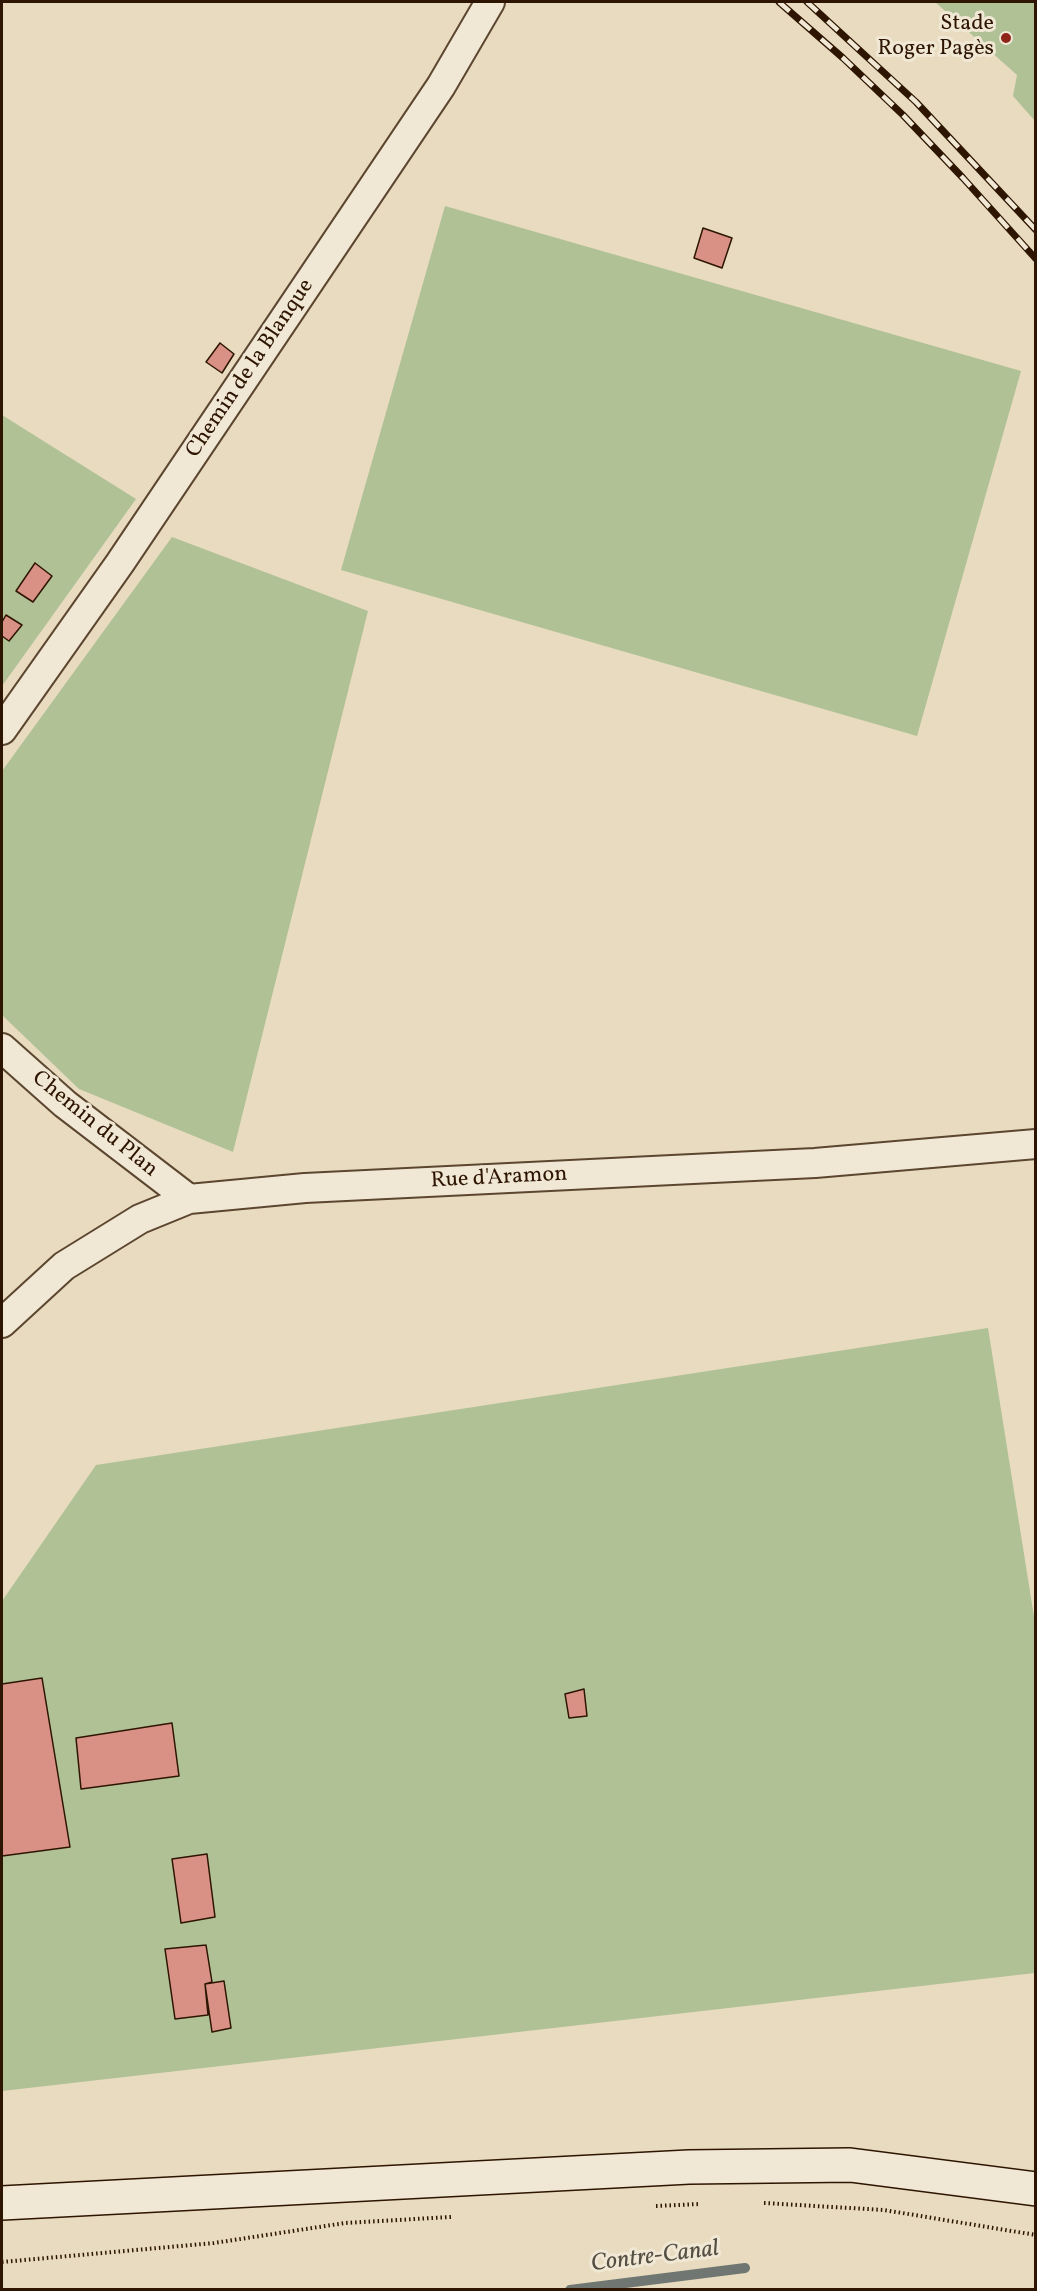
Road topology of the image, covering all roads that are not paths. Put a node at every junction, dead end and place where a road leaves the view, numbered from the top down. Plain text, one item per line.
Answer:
1 (490, 2) edge
2 (2, 730) edge
3 (2, 1048) edge
4 (1035, 1144) edge
5 (189, 1199) junction
6 (2, 1323) edge
7 (1035, 2189) edge
8 (2, 2203) edge

1 - 2 street, Chemin de la Blanque
3 - 5 street, Chemin du Plan
4 - 5 street, Rue d'Aramon
5 - 6 street, Rue d'Aramon
7 - 8 main road

